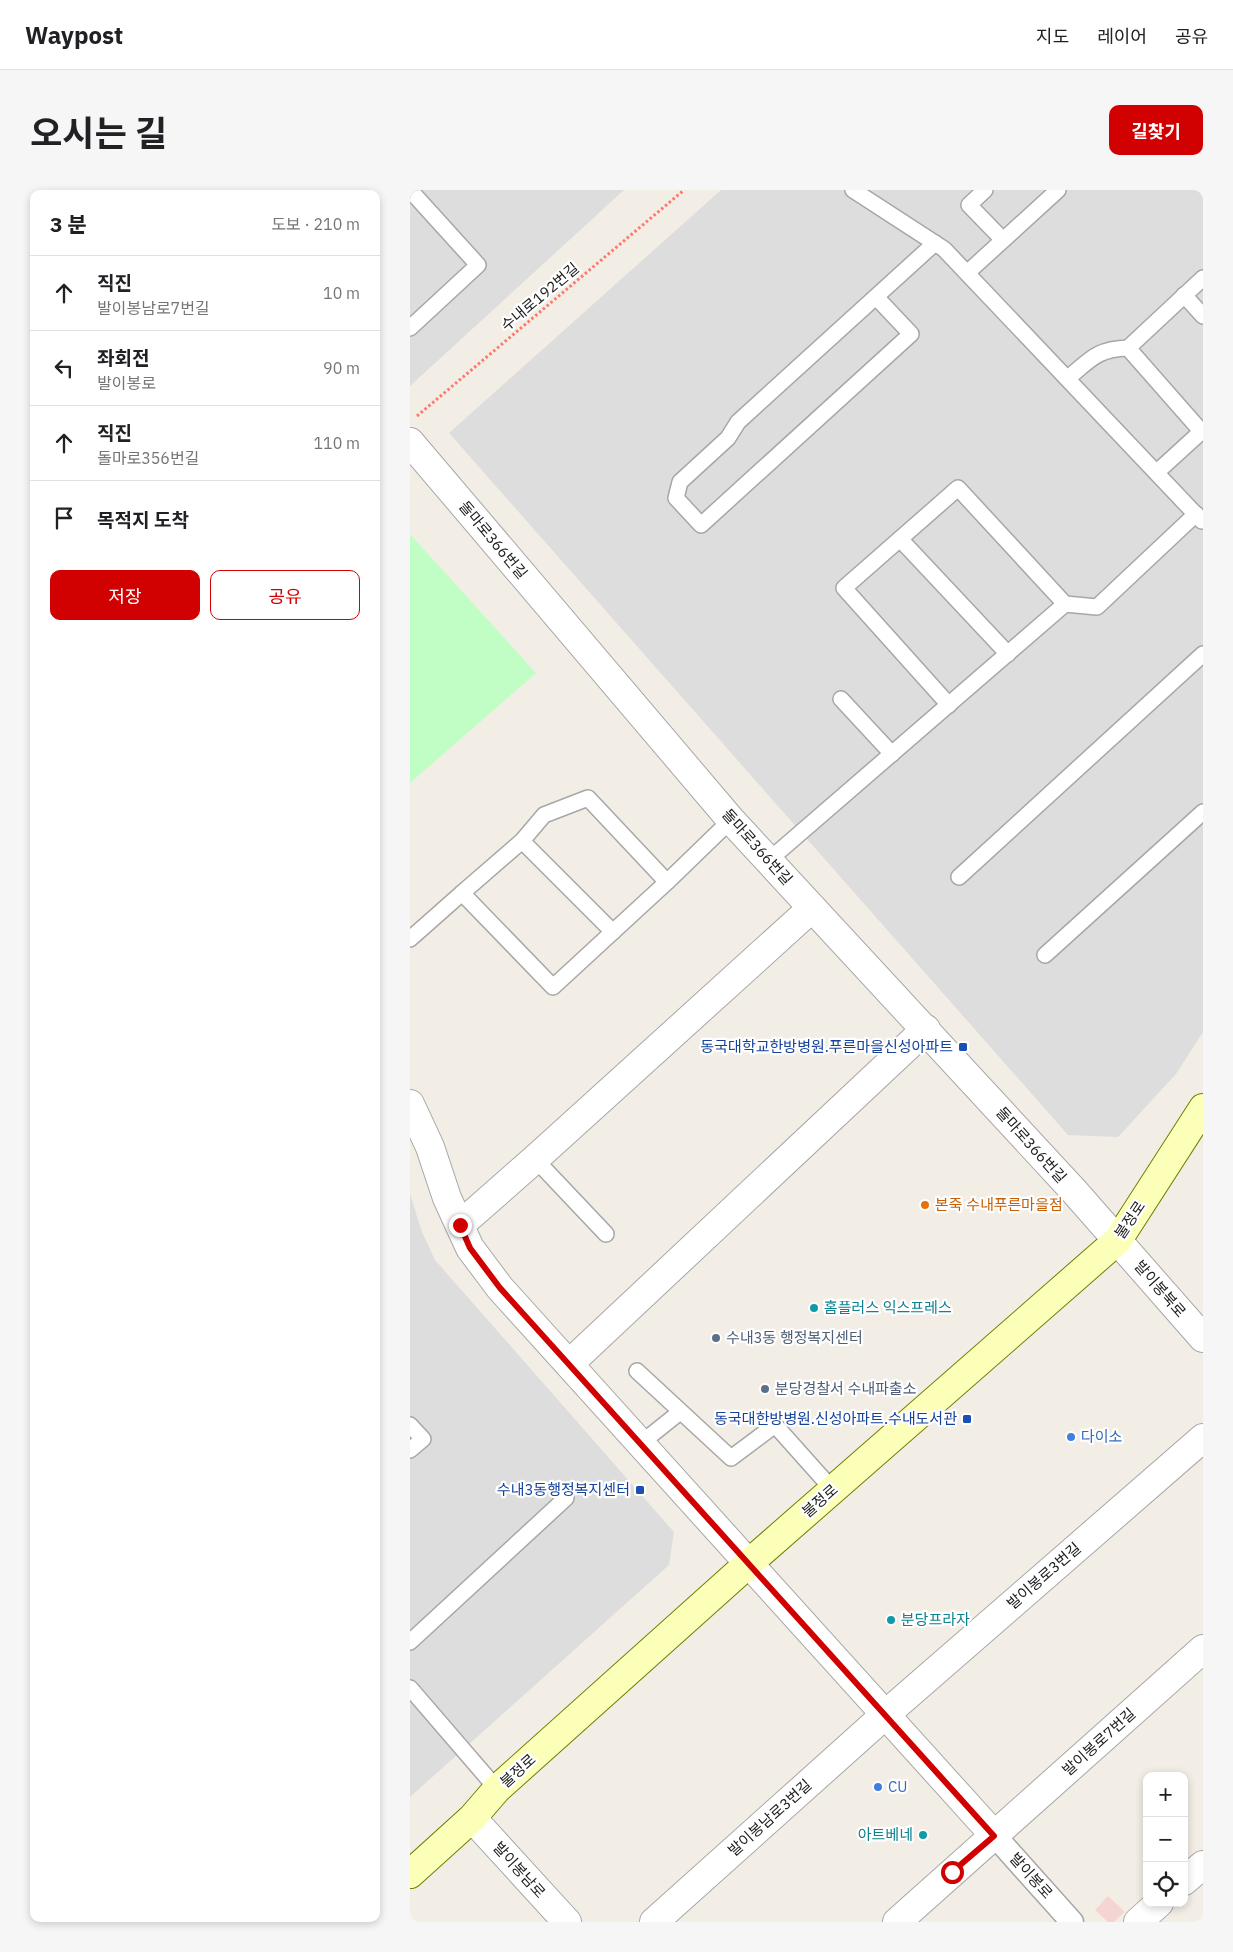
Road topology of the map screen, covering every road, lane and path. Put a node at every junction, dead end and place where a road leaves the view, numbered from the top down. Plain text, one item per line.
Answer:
1 (684, 190) edge
2 (853, 190) edge
3 (985, 190) edge
4 (1058, 190) edge
5 (415, 192) edge
6 (1003, 240) junction
7 (935, 243) junction
8 (967, 273) junction
9 (1203, 278) edge
10 (1184, 295) junction
11 (876, 297) junction
12 (1203, 316) edge
13 (410, 328) edge
14 (1128, 348) junction
15 (1068, 378) junction
16 (410, 422) edge
17 (1202, 430) edge
18 (410, 442) edge
19 (1157, 472) junction
20 (1200, 518) edge
21 (900, 539) junction
22 (1065, 604) junction
23 (1008, 654) junction
24 (1203, 654) edge
25 (841, 699) dead end
26 (949, 705) junction
27 (892, 754) junction
28 (1203, 812) edge
29 (730, 820) junction
30 (522, 841) junction
31 (769, 860) junction
32 (959, 878) dead end
33 (667, 882) junction
34 (462, 893) junction
35 (812, 908) junction
36 (613, 932) junction
37 (410, 939) edge
38 (1045, 955) dead end
39 (926, 1029) junction
40 (410, 1104) edge
41 (1203, 1108) edge
42 (536, 1159) junction
43 (460, 1225) junction
44 (606, 1234) dead end
45 (1118, 1240) junction
46 (1203, 1338) edge
47 (569, 1364) junction
48 (637, 1372) dead end
49 (680, 1412) junction
50 (410, 1425) edge
51 (1203, 1438) edge
52 (640, 1444) junction
53 (410, 1450) edge
54 (833, 1490) junction
55 (566, 1498) dead end
56 (748, 1564) junction
57 (410, 1642) edge
58 (1203, 1649) edge
59 (410, 1688) edge
60 (886, 1714) junction
61 (498, 1789) junction
62 (472, 1818) junction
63 (994, 1836) junction
64 (1203, 1865) edge
65 (410, 1874) edge
66 (1188, 1878) edge
67 (1155, 1907) edge
68 (567, 1922) edge
69 (654, 1922) edge
70 (898, 1922) edge
71 (1072, 1922) edge
72 (1138, 1922) edge

1 - 16 path, 수내로192번길
2 - 7 lane
3 - 6 lane
4 - 6 lane
5 - 13 lane
6 - 8 lane
7 - 8 lane
7 - 11 lane
8 - 15 lane
9 - 10 lane
10 - 12 lane
10 - 14 lane
11 - 11 lane
14 - 15 lane
14 - 17 lane
15 - 19 lane
17 - 19 lane
18 - 29 street, 돌마로366번길
19 - 20 lane
20 - 22 lane
21 - 22 lane
21 - 23 lane
21 - 26 lane
22 - 23 lane
23 - 26 lane
24 - 32 lane
25 - 27 lane
26 - 27 lane
27 - 31 lane
28 - 38 lane
29 - 31 street, 돌마로366번길
29 - 33 lane
30 - 33 lane
30 - 34 lane
30 - 36 lane
31 - 35 street, 돌마로366번길
33 - 36 lane
34 - 36 lane
34 - 37 lane
35 - 39 street, 돌마로366번길
35 - 42 street
39 - 45 street, 돌마로366번길
39 - 47 street
40 - 43 street, 발이봉로
41 - 45 main road, 불정로
42 - 43 street
42 - 44 lane
43 - 47 street, 발이봉로
45 - 46 street, 발이봉북로
45 - 54 main road, 불정로
47 - 52 street, 발이봉로
48 - 49 lane
49 - 52 lane
49 - 54 lane
50 - 53 lane
51 - 60 street, 발이봉로3번길
52 - 56 street, 발이봉로
54 - 56 main road, 불정로
55 - 57 lane
56 - 60 street, 발이봉로
56 - 61 main road, 불정로
58 - 63 street, 발이봉로7번길
59 - 61 lane
60 - 63 street, 발이봉로
60 - 69 street, 발이봉남로3번길
61 - 62 main road, 불정로
62 - 65 main road, 불정로
62 - 68 street, 발이봉남로
63 - 70 street, 발이봉로7번길
63 - 71 street, 발이봉로
64 - 66 street
67 - 72 street

